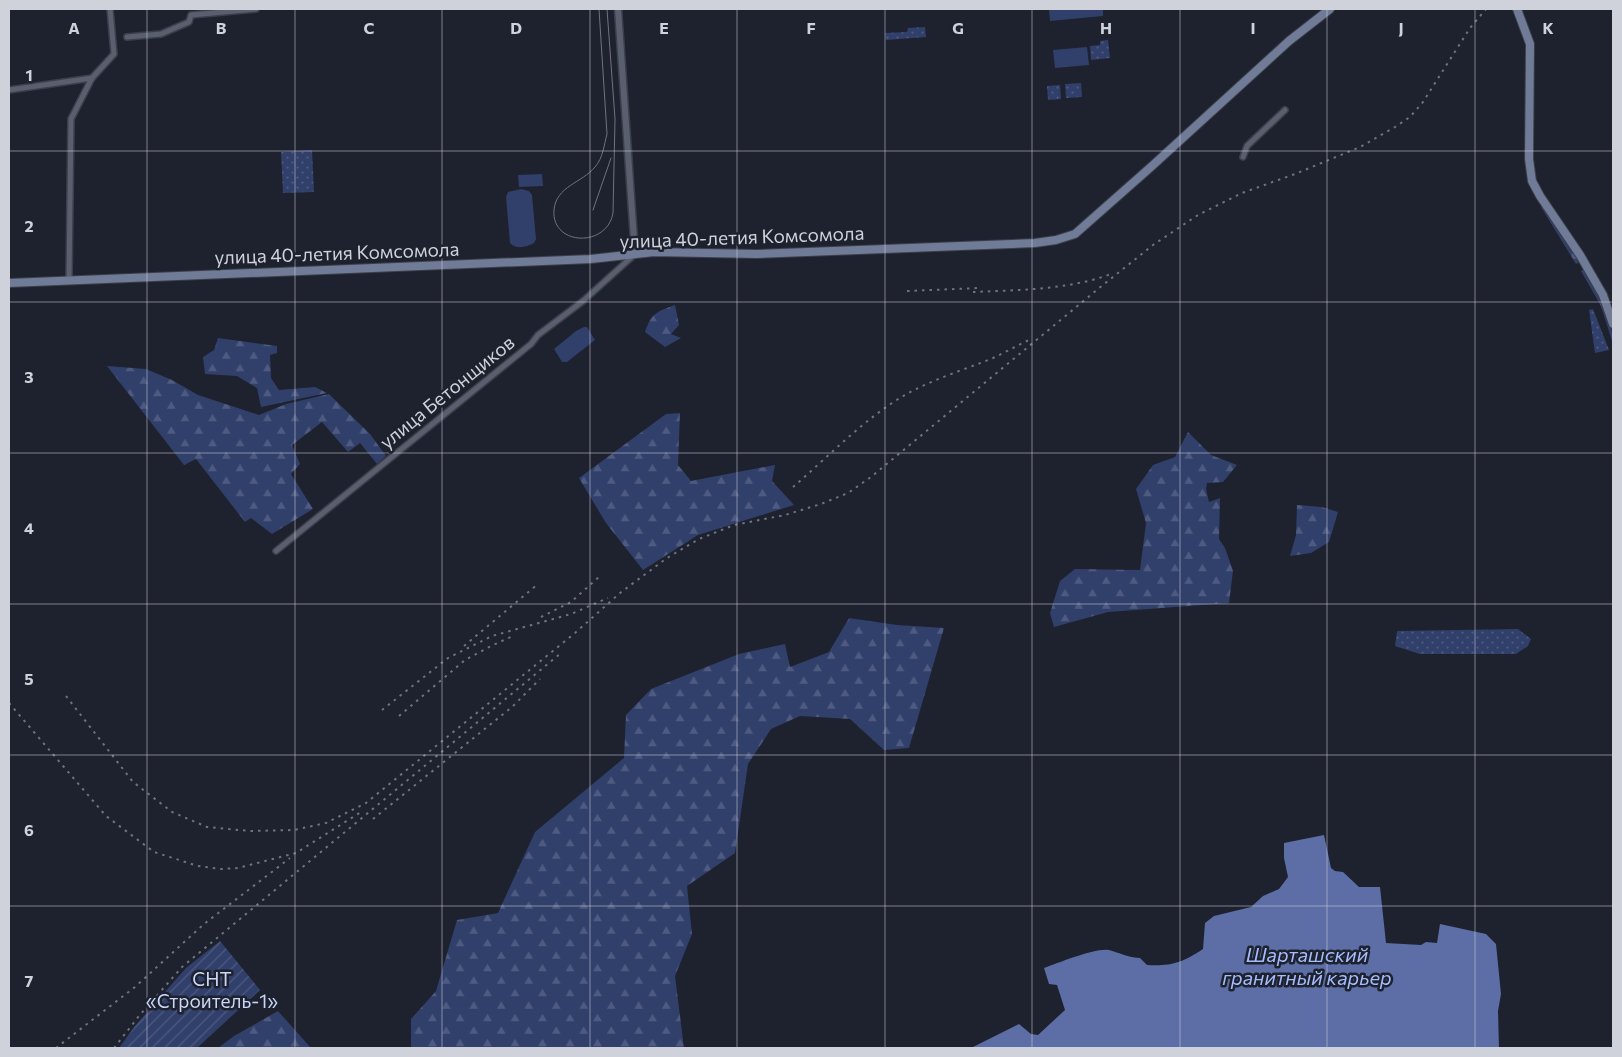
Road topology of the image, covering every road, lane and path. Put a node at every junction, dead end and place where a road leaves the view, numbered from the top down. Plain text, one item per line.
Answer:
1 (110, 9) edge
2 (256, 9) edge
3 (618, 9) edge
4 (1330, 9) edge
5 (1517, 9) edge
6 (127, 37) dead end
7 (92, 78) junction
8 (9, 90) edge
9 (1285, 110) dead end
10 (1243, 157) dead end
11 (635, 254) junction
12 (69, 280) junction
13 (9, 282) edge
14 (1613, 324) edge
15 (276, 551) dead end

1 - 7 street
2 - 6 street
3 - 11 street
4 - 11 main road, улица 40-летия Комсомола
5 - 14 main road
7 - 8 street
7 - 12 street
9 - 10 street
11 - 12 main road, улица 40-летия Комсомола
11 - 15 street, улица Бетонщиков
12 - 13 main road, улица 40-летия Комсомола

